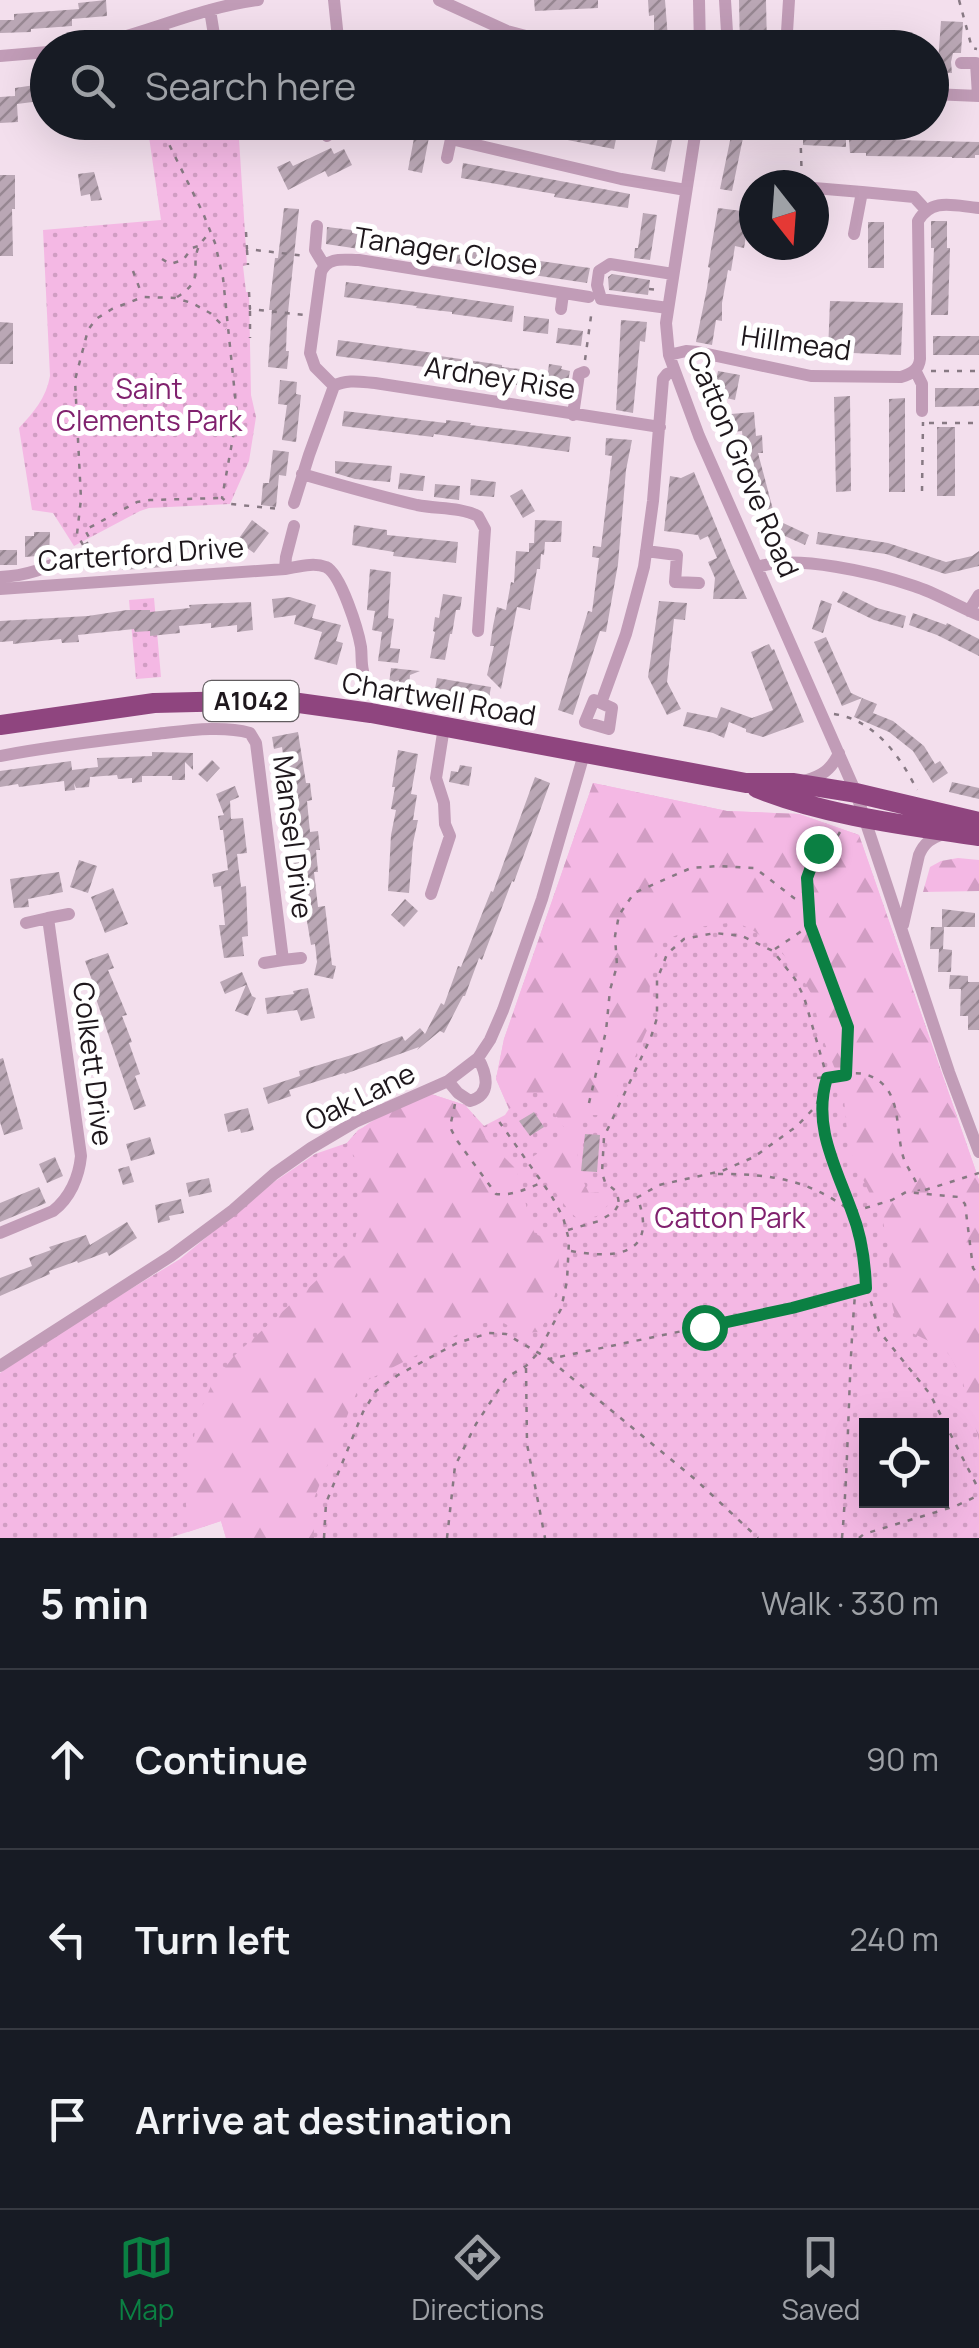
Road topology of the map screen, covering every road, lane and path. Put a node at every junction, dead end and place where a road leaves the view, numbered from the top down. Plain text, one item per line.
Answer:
1 (258, 0) edge
2 (334, 0) edge
3 (439, 0) edge
4 (699, 0) edge
5 (725, 0) edge
6 (790, 0) edge
7 (959, 0) edge
8 (210, 10) junction
9 (162, 25) junction
10 (146, 30) edge
11 (163, 30) edge
12 (214, 30) edge
13 (338, 30) edge
14 (506, 30) edge
15 (700, 30) edge
16 (727, 30) edge
17 (788, 30) edge
18 (30, 54) edge
19 (0, 56) edge
20 (977, 58) edge
21 (960, 62) dead end
22 (949, 95) edge
23 (978, 96) edge
24 (167, 140) edge
25 (451, 140) edge
26 (455, 140) edge
27 (694, 140) edge
28 (801, 140) edge
29 (447, 158) dead end
30 (802, 170) edge
31 (829, 189) edge
32 (686, 190) junction
33 (862, 192) junction
34 (979, 208) edge
35 (925, 209) junction
36 (317, 226) dead end
37 (210, 231) junction
38 (246, 232) dead end
39 (854, 234) dead end
40 (199, 246) junction
41 (247, 249) junction
42 (162, 259) dead end
43 (321, 261) junction
44 (248, 265) dead end
45 (133, 270) dead end
46 (673, 274) junction
47 (249, 292) dead end
48 (562, 294) junction
49 (143, 296) junction
50 (589, 297) joint
51 (174, 298) junction
52 (107, 300) dead end
53 (668, 308) junction
54 (112, 309) junction
55 (250, 309) junction
56 (560, 309) dead end
57 (316, 317) junction
58 (227, 330) junction
59 (250, 338) dead end
60 (668, 355) junction
61 (916, 370) junction
62 (674, 371) junction
63 (584, 372) joint
64 (979, 372) edge
65 (334, 386) junction
66 (922, 411) dead end
67 (572, 415) junction
68 (979, 423) edge
69 (660, 427) junction
70 (302, 474) junction
71 (922, 491) dead end
72 (222, 498) junction
73 (294, 503) joint
74 (294, 526) dead end
75 (646, 552) junction
76 (70, 558) dead end
77 (758, 567) junction
78 (285, 568) junction
79 (0, 577) edge
80 (700, 583) dead end
81 (0, 589) edge
82 (979, 595) edge
83 (974, 613) edge
84 (478, 630) dead end
85 (364, 672) dead end
86 (601, 703) dead end
87 (830, 714) dead end
88 (0, 725) edge
89 (444, 727) junction
90 (839, 753) junction
91 (584, 754) junction
92 (0, 756) edge
93 (794, 783) junction
94 (746, 784) junction
95 (856, 793) junction
96 (919, 796) dead end
97 (838, 814) junction
98 (865, 817) junction
99 (979, 822) edge
100 (950, 832) junction
101 (979, 836) edge
102 (431, 894) dead end
103 (808, 900) junction
104 (69, 914) dead end
105 (48, 918) junction
106 (26, 922) dead end
107 (810, 925) junction
108 (902, 930) junction
109 (773, 951) junction
110 (301, 958) dead end
111 (283, 960) junction
112 (264, 963) dead end
113 (478, 1058) junction
114 (846, 1075) junction
115 (816, 1078) dead end
116 (827, 1078) junction
117 (448, 1080) junction
118 (460, 1094) junction
119 (821, 1099) junction
120 (588, 1103) dead end
121 (498, 1120) dead end
122 (979, 1152) edge
123 (979, 1173) edge
124 (712, 1174) junction
125 (542, 1182) junction
126 (919, 1192) junction
127 (638, 1197) junction
128 (619, 1204) junction
129 (852, 1212) junction
130 (568, 1230) junction
131 (0, 1233) edge
132 (569, 1250) junction
133 (979, 1276) edge
134 (866, 1288) junction
135 (855, 1292) junction
136 (538, 1352) junction
137 (549, 1359) junction
138 (0, 1366) edge
139 (526, 1366) junction
140 (979, 1493) edge
141 (324, 1538) edge
142 (446, 1538) edge
143 (545, 1538) edge
144 (758, 1538) edge
145 (842, 1538) edge
146 (858, 1538) edge

1 - 8 street
2 - 13 street
3 - 14 street
4 - 15 street
5 - 16 street
6 - 17 street
7 - 20 path
8 - 9 street
8 - 12 street
9 - 10 street
9 - 11 street
18 - 19 street
20 - 21 street
20 - 23 street
22 - 23 street
24 - 37 path
25 - 29 street
26 - 32 street
27 - 32 street, Catton Grove Road
28 - 30 path
31 - 33 street
32 - 46 street, Catton Grove Road
33 - 35 street
33 - 39 street
34 - 35 street
35 - 61 street
36 - 43 street, Tanager Close
37 - 40 path
37 - 58 path
38 - 41 path
40 - 42 path
40 - 51 path
41 - 43 path
41 - 44 path
43 - 48 street, Tanager Close
43 - 57 street, Tanager Close
45 - 49 path
46 - 53 street, Catton Grove Road
46 - 53 street
47 - 55 path
48 - 50 street, Tanager Close
48 - 56 street, Tanager Close
49 - 51 path
49 - 54 path
50 - 63 path
51 - 58 path
52 - 54 path
53 - 60 street, Catton Grove Road
54 - 72 path
55 - 57 path
55 - 59 path
57 - 65 street, Tanager Close
58 - 72 path
60 - 61 street, Hillmead
60 - 62 street, Catton Grove Road
61 - 64 path
61 - 66 street
62 - 69 street
62 - 77 street, Catton Grove Road
63 - 67 street
65 - 67 street, Ardney Rise
65 - 70 street
67 - 69 street, Ardney Rise
68 - 71 path
69 - 75 street
70 - 73 street
70 - 84 street
72 - 73 path
74 - 78 street, Carterford Drive
75 - 80 street
75 - 86 street
76 - 79 street
77 - 83 street
77 - 90 street, Catton Grove Road
78 - 81 street, Carterford Drive
78 - 85 street, Carterford Drive
82 - 83 street
87 - 96 path
88 - 89 highway, Chartwell Road / A1042
89 - 91 highway, Chartwell Road / A1042
89 - 102 street
90 - 93 street
90 - 95 street, Catton Grove Road
91 - 94 highway, Chartwell Road / A1042
91 - 113 street, Oak Lane
92 - 111 street, Mansel Drive
93 - 94 highway, Chartwell Road / A1042
93 - 95 highway, Chartwell Road / A1042
94 - 97 highway, Chartwell Road / A1042
95 - 98 street, Catton Grove Road
95 - 99 highway, A1042
97 - 98 highway, Chartwell Road / A1042
97 - 103 path
98 - 100 highway, A1042
98 - 108 street, Catton Grove Road
100 - 101 highway, A1042
100 - 108 street
103 - 107 path
103 - 120 path
104 - 105 street
105 - 106 street
105 - 131 street, Colkett Drive
107 - 109 path
107 - 114 path
108 - 122 street, Catton Grove Road
109 - 116 path
109 - 128 path
110 - 111 street, Mansel Drive
111 - 112 street, Mansel Drive
113 - 117 street, Oak Lane
113 - 118 street
114 - 116 path
114 - 126 path
115 - 116 path
116 - 119 path
117 - 118 street
117 - 138 street, Oak Lane
118 - 125 path
119 - 124 path
119 - 129 path
121 - 125 path
123 - 126 path
124 - 127 path
124 - 129 path
125 - 130 path
126 - 129 path
126 - 133 path
127 - 128 path
127 - 132 path
128 - 130 path
129 - 134 path
130 - 132 path
132 - 136 path
134 - 135 path
134 - 140 path
135 - 137 path
135 - 145 path
136 - 137 path
136 - 139 path
136 - 141 path
137 - 144 path
139 - 142 path
139 - 143 path
140 - 146 path

